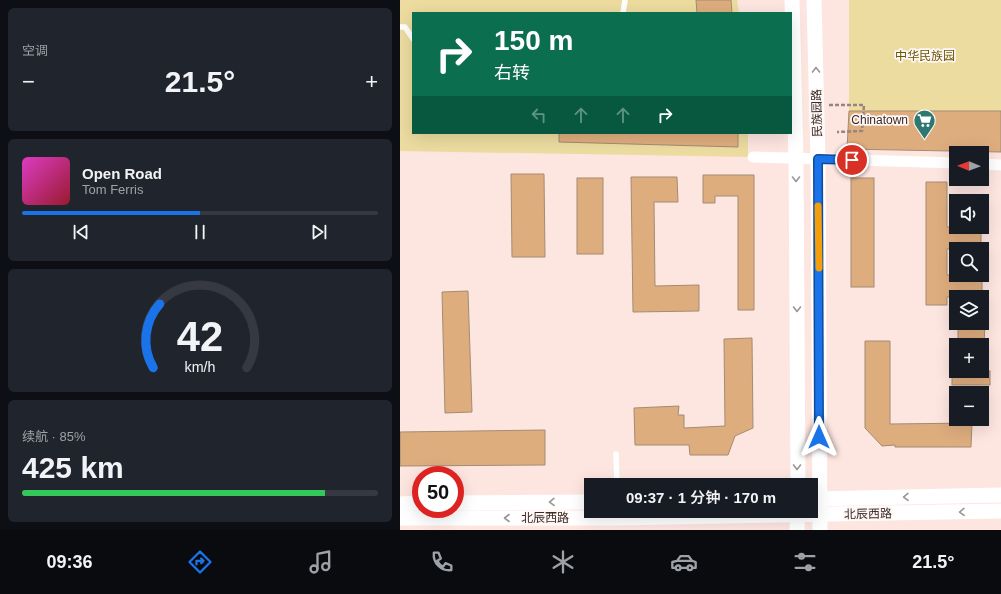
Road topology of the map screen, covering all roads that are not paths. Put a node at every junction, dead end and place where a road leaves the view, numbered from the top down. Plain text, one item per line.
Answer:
1 (625, 0) edge
2 (792, 0) edge
3 (814, 0) edge
4 (623, 12) edge
5 (400, 27) edge
6 (412, 38) edge
7 (753, 157) dead end
8 (796, 158) junction
9 (818, 159) junction
10 (949, 164) edge
11 (989, 164) edge
12 (1001, 165) edge
13 (616, 454) dead end
14 (616, 478) edge
15 (798, 478) edge
16 (815, 478) edge
17 (1001, 495) edge
18 (818, 499) edge
19 (584, 502) edge
20 (464, 503) edge
21 (400, 504) edge
22 (412, 504) edge
23 (818, 508) edge
24 (1001, 511) edge
25 (820, 514) junction
26 (584, 515) edge
27 (400, 518) edge
28 (798, 518) edge
29 (797, 530) edge
30 (820, 530) edge

1 - 4 lane
2 - 8 main road, 民族园路
9 -> 3 main road, 民族园路
5 - 6 lane
7 - 8 street
8 - 9 street
8 -> 15 main road, 民族园路
9 - 10 street
9 - 16 main road, 民族园路
11 - 12 street
13 - 14 lane
17 -> 18 main road, 北辰西路
19 -> 20 main road, 北辰西路
21 - 22 main road
23 - 25 main road, 民族园路
24 -> 25 main road, 北辰西路
25 - 30 main road, 民族园路
26 -> 27 main road, 北辰西路
28 - 29 main road

